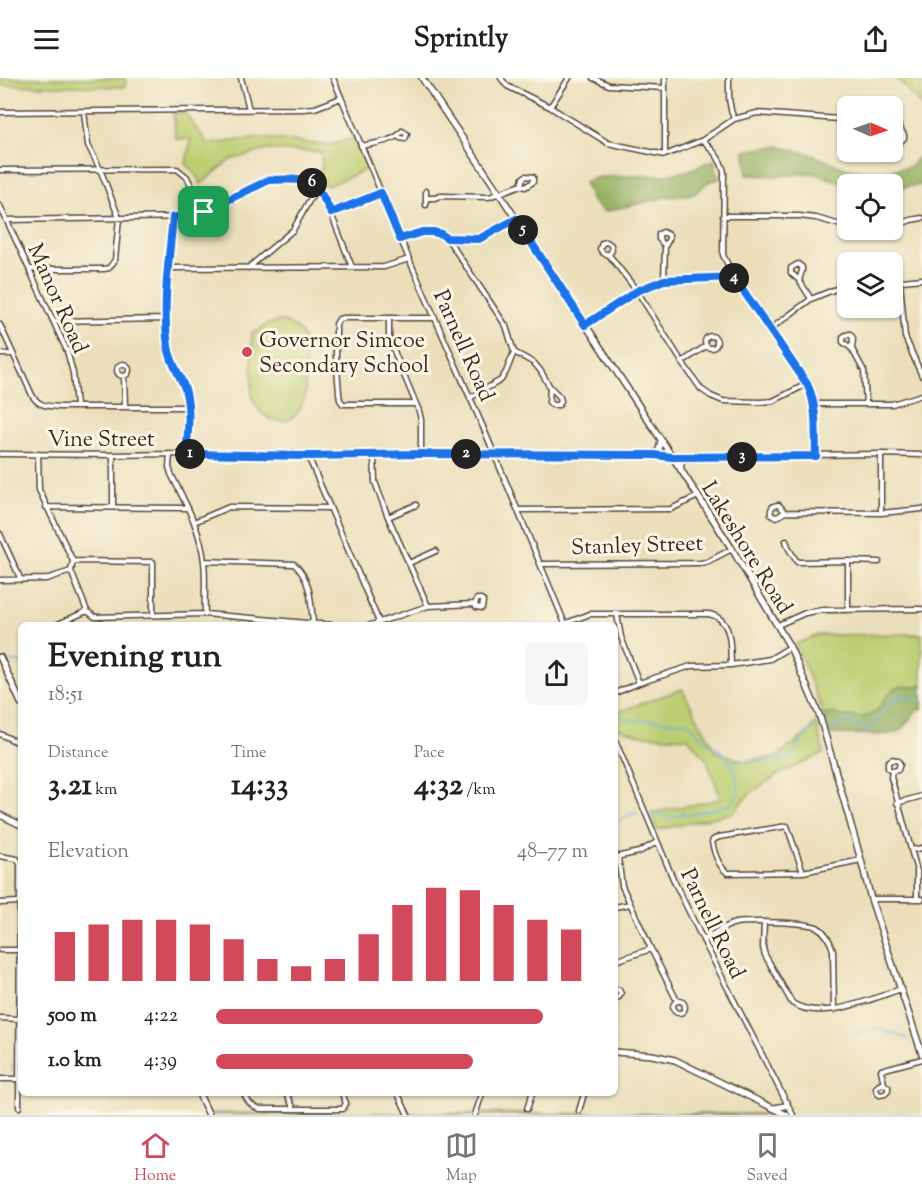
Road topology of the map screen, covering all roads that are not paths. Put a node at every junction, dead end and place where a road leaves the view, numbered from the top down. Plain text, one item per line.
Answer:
1 (241, 78) edge
2 (333, 78) edge
3 (422, 78) edge
4 (501, 78) edge
5 (569, 78) edge
6 (593, 78) edge
7 (664, 78) edge
8 (729, 78) edge
9 (665, 88) junction
10 (341, 98) junction
11 (550, 107) junction
12 (249, 109) junction
13 (0, 112) edge
14 (84, 112) junction
15 (734, 119) junction
16 (837, 119) edge
17 (399, 136) dead end
18 (703, 140) junction
19 (361, 146) junction
20 (665, 155) junction
21 (100, 169) junction
22 (0, 170) edge
23 (521, 185) dead end
24 (318, 189) junction
25 (426, 191) dead end
26 (381, 193) junction
27 (500, 193) junction
28 (426, 198) junction
29 (426, 205) dead end
30 (0, 206) edge
31 (204, 212) junction
32 (331, 213) junction
33 (723, 216) junction
34 (173, 217) junction
35 (119, 218) junction
36 (922, 218) edge
37 (516, 219) junction
38 (7, 220) junction
39 (903, 223) edge
40 (837, 224) edge
41 (447, 238) junction
42 (400, 239) junction
43 (665, 246) dead end
44 (609, 255) dead end
45 (409, 259) junction
46 (352, 267) junction
47 (169, 268) junction
48 (247, 268) junction
49 (29, 269) junction
50 (734, 277) junction
51 (922, 279) edge
52 (664, 280) junction
53 (799, 280) dead end
54 (903, 282) edge
55 (837, 288) edge
56 (637, 291) junction
57 (811, 299) junction
58 (903, 315) edge
59 (435, 318) junction
60 (166, 319) junction
61 (389, 319) junction
62 (53, 321) junction
63 (0, 325) edge
64 (585, 325) junction
65 (769, 330) junction
66 (706, 346) dead end
67 (852, 349) dead end
68 (514, 352) junction
69 (0, 354) edge
70 (13, 354) junction
71 (682, 362) junction
72 (124, 376) dead end
73 (922, 376) edge
74 (807, 384) junction
75 (550, 387) junction
76 (922, 395) edge
77 (470, 398) junction
78 (416, 404) junction
79 (814, 404) junction
80 (866, 404) junction
81 (76, 406) junction
82 (124, 406) junction
83 (188, 407) junction
84 (661, 440) junction
85 (0, 454) edge
86 (38, 454) junction
87 (170, 454) junction
88 (186, 454) junction
89 (374, 454) junction
90 (421, 454) junction
91 (494, 454) junction
92 (881, 454) junction
93 (113, 455) junction
94 (654, 455) junction
95 (922, 455) edge
96 (308, 456) junction
97 (816, 456) junction
98 (672, 457) junction
99 (687, 457) junction
100 (682, 473) junction
101 (698, 496) junction
102 (416, 505) dead end
103 (46, 507) junction
104 (113, 507) junction
105 (188, 508) junction
106 (330, 508) junction
107 (922, 509) edge
108 (518, 510) junction
109 (785, 512) dead end
110 (881, 513) junction
111 (388, 517) junction
112 (195, 522) junction
113 (0, 534) edge
114 (786, 541) dead end
115 (732, 549) junction
116 (436, 550) dead end
117 (73, 561) junction
118 (204, 561) junction
119 (848, 561) junction
120 (879, 562) dead end
121 (409, 563) junction
122 (541, 564) junction
123 (71, 571) junction
124 (0, 580) edge
125 (21, 580) junction
126 (474, 604) dead end
127 (428, 606) junction
128 (922, 609) edge
129 (848, 610) junction
130 (87, 612) junction
131 (205, 614) junction
132 (617, 614) junction
133 (153, 615) junction
134 (63, 622) edge
135 (301, 622) edge
136 (313, 622) edge
137 (379, 622) joint
138 (565, 622) edge
139 (571, 622) edge
140 (778, 625) junction
141 (790, 647) junction
142 (0, 657) edge
143 (731, 665) junction
144 (639, 683) junction
145 (618, 692) edge
146 (18, 696) edge
147 (0, 734) edge
148 (18, 743) edge
149 (618, 747) edge
150 (892, 771) dead end
151 (922, 796) edge
152 (897, 803) junction
153 (0, 815) edge
154 (18, 824) edge
155 (657, 842) junction
156 (922, 848) edge
157 (911, 850) junction
158 (0, 856) edge
159 (618, 857) edge
160 (861, 860) junction
161 (18, 861) edge
162 (618, 867) edge
163 (803, 872) junction
164 (871, 899) junction
165 (920, 899) edge
166 (18, 902) edge
167 (0, 903) edge
168 (630, 904) junction
169 (618, 906) edge
170 (764, 922) junction
171 (703, 940) junction
172 (651, 949) junction
173 (0, 950) edge
174 (18, 950) edge
175 (618, 960) edge
176 (901, 989) junction
177 (677, 1001) dead end
178 (834, 1010) junction
179 (0, 1018) edge
180 (18, 1019) edge
181 (618, 1052) edge
182 (922, 1054) edge
183 (922, 1059) edge
184 (0, 1078) edge
185 (18, 1079) edge
186 (884, 1084) dead end
187 (19, 1096) edge
188 (200, 1096) edge
189 (246, 1096) edge
190 (288, 1096) edge
191 (343, 1096) edge
192 (399, 1096) edge
193 (481, 1096) edge
194 (531, 1096) edge
195 (583, 1096) edge
196 (787, 1102) junction
197 (19, 1107) dead end
198 (772, 1108) junction
199 (294, 1109) junction
200 (527, 1109) dead end
201 (579, 1111) dead end
202 (209, 1115) edge
203 (408, 1115) edge
204 (475, 1115) edge
205 (787, 1115) edge
206 (794, 1115) edge

1 - 12 street
2 - 10 street, Parnell Road
3 - 27 main road, Lakeshore Road
4 - 11 street
5 - 11 street
6 - 9 street
7 - 9 street
8 - 15 street
9 - 20 street
10 - 12 street
10 - 19 street, Parnell Road
11 - 20 street
12 - 14 street
13 - 14 street
14 - 21 street
15 - 16 street
15 - 18 street
17 - 19 street
18 - 20 street
18 - 33 street
19 - 26 street, Parnell Road
21 - 22 street
21 - 31 street
21 - 35 street
23 - 27 street
24 - 31 street
24 - 32 street
24 - 48 street
25 - 28 street
26 - 32 street
26 - 42 street, Parnell Road
27 - 28 street
27 - 37 main road, Lakeshore Road
28 - 29 street
30 - 38 street, Manor Road
31 - 34 street
32 - 46 street
33 - 40 street
33 - 50 street
34 - 35 street
34 - 47 street
35 - 38 street
35 - 49 street
36 - 39 street
37 - 41 street
37 - 64 main road, Lakeshore Road
38 - 49 street, Manor Road
41 - 42 street
41 - 68 street
42 - 45 street, Parnell Road
43 - 52 street
44 - 56 street
45 - 46 street
45 - 59 street, Parnell Road
46 - 48 street
47 - 48 street
47 - 60 street
49 - 62 street, Manor Road
50 - 52 street
50 - 65 street
51 - 54 street
52 - 56 street
53 - 57 street
55 - 57 street
56 - 64 street
56 - 71 street
57 - 65 street
58 - 73 street
59 - 61 street
59 - 77 street, Parnell Road
60 - 62 street
60 - 83 street
61 - 78 street
61 - 78 street
62 - 81 street, Manor Road
63 - 70 street
64 - 84 main road, Lakeshore Road
65 - 74 street
66 - 71 street
67 - 80 street
68 - 75 street
68 - 77 street
69 - 70 street
70 - 81 street
71 - 74 street
72 - 82 street
74 - 79 street
75 - 75 street
76 - 80 street
77 - 91 street, Parnell Road
78 - 90 street
79 - 80 street
79 - 97 street
81 - 82 street
82 - 83 street
83 - 88 street
84 - 94 main road
84 - 98 main road, Lakeshore Road
85 - 86 street, Vine Street
86 - 93 street, Vine Street
86 - 103 street
87 - 88 street, Vine Street
87 - 93 street, Vine Street
87 - 105 street
88 - 96 street, Vine Street
89 - 90 street, Vine Street
89 - 96 street, Vine Street
89 - 111 street
90 - 91 street, Vine Street
91 - 94 street, Vine Street
91 - 108 street, Parnell Road
92 - 95 street, Vine Street
92 - 97 street, Vine Street
92 - 110 street
93 - 104 street
94 - 98 street, Vine Street
96 - 106 street
97 - 99 street, Vine Street
98 - 99 street, Vine Street
98 - 100 main road, Lakeshore Road
99 - 100 main road
100 - 101 main road, Lakeshore Road
101 - 108 street
101 - 115 main road, Lakeshore Road
102 - 111 street
103 - 104 street
103 - 117 street
104 - 105 street
105 - 112 street
106 - 112 street
106 - 137 street
107 - 110 street
108 - 122 street, Parnell Road
109 - 110 street
111 - 121 street
112 - 118 street
113 - 125 street
114 - 119 street
115 - 122 street, Stanley Street
115 - 140 main road, Lakeshore Road
116 - 121 street
117 - 123 street
117 - 133 street
118 - 131 street
118 - 136 street
119 - 120 street
119 - 129 street
121 - 127 street
122 - 138 street, Parnell Road
123 - 125 street
123 - 130 street
124 - 125 street
126 - 127 street
127 - 137 street
128 - 129 street
129 - 140 street
130 - 133 street
130 - 134 street
131 - 133 street
131 - 135 street
132 - 139 street
132 - 143 street
132 - 144 street
140 - 141 main road, Lakeshore Road
141 - 143 street
141 - 160 main road, Lakeshore Road
142 - 146 main road
143 - 144 street
144 - 145 street
147 - 148 street
149 - 155 street, Parnell Road
150 - 152 street
151 - 152 street
152 - 157 street
153 - 154 main road
155 - 159 street
155 - 171 street, Parnell Road
156 - 157 street
157 - 165 street
158 - 161 street
160 - 163 street
160 - 164 main road, Lakeshore Road
162 - 168 street
163 - 163 street
164 - 165 street
164 - 176 main road, Lakeshore Road
166 - 167 street
168 - 169 street
168 - 172 street
170 - 171 street
170 - 178 street
170 - 178 street
171 - 196 street, Parnell Road
172 - 175 street
172 - 177 street
173 - 174 street
176 - 178 street
176 - 182 main road, Lakeshore Road
179 - 180 street
181 - 198 main road
183 - 186 street
184 - 185 street
187 - 197 street
188 - 202 main road
189 - 199 street
190 - 199 street
191 - 199 street
192 - 203 street
193 - 204 street
194 - 200 street
195 - 201 street
196 - 198 main road
196 - 206 street, Parnell Road
198 - 205 main road

